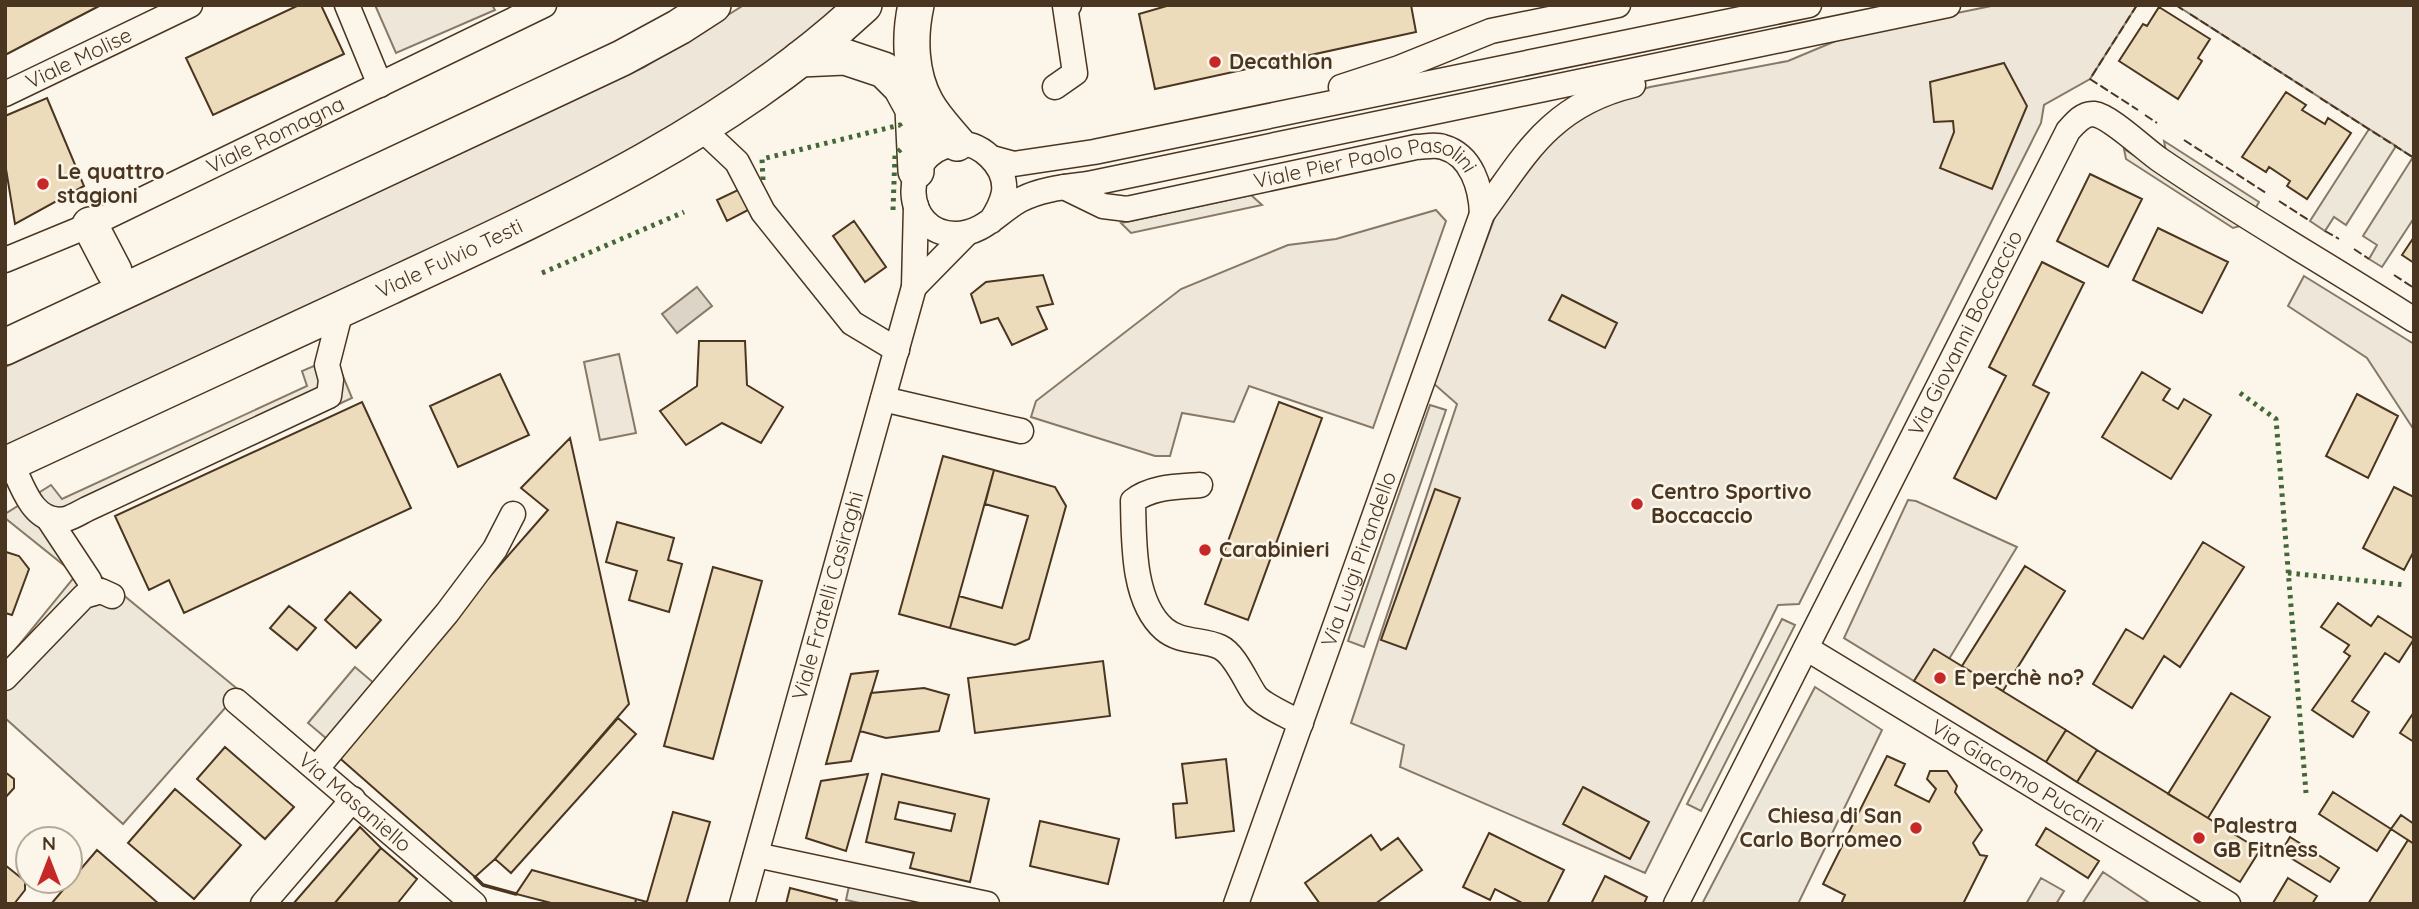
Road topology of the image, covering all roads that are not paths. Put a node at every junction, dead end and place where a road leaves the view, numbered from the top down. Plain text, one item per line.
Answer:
1 (190, 5) edge
2 (347, 5) edge
3 (544, 5) edge
4 (713, 5) edge
5 (864, 5) edge
6 (916, 5) edge
7 (1069, 5) edge
8 (1618, 5) edge
9 (1810, 5) edge
10 (1948, 5) edge
11 (1780, 40) junction
12 (800, 59) junction
13 (380, 85) junction
14 (1055, 87) dead end
15 (5, 94) edge
16 (1258, 118) junction
17 (701, 128) junction
18 (957, 143) junction
19 (992, 158) junction
20 (916, 171) junction
21 (1064, 187) junction
22 (916, 206) junction
23 (1482, 214) junction
24 (275, 221) junction
25 (991, 221) junction
26 (90, 225) junction
27 (966, 234) junction
28 (5, 260) edge
29 (114, 271) junction
30 (914, 287) junction
31 (341, 310) junction
32 (2414, 320) edge
33 (5, 322) edge
34 (5, 347) edge
35 (897, 350) junction
36 (883, 399) junction
37 (1021, 431) dead end
38 (8, 464) edge
39 (1200, 485) dead end
40 (513, 514) dead end
41 (48, 518) junction
42 (1806, 648) junction
43 (5, 678) edge
44 (236, 701) dead end
45 (1301, 723) junction
46 (317, 768) junction
47 (353, 799) junction
48 (756, 855) junction
49 (263, 904) edge
50 (474, 904) edge
51 (741, 904) edge
52 (987, 904) edge
53 (1236, 904) edge
54 (1676, 904) edge
55 (2228, 904) edge

1 - 15 street, Viale Molise
2 - 13 street
3 - 13 street, Viale Romagna
4 - 24 highway
5 - 12 highway, Viale Fulvio Testi
6 - 18 highway
7 - 14 street
8 - 16 street
9 - 16 street
10 - 11 street, Viale Pier Paolo Pasolini
11 - 21 street, Viale Pier Paolo Pasolini
11 - 23 street, Viale Pier Paolo Pasolini
12 - 17 highway, Viale Fulvio Testi
12 - 20 highway
13 - 26 street, Viale Romagna
16 - 19 street
17 - 31 highway, Viale Fulvio Testi
17 - 35 street
18 - 19 street
18 - 20 street
19 - 25 street
20 - 22 street
21 - 23 street, Viale Pier Paolo Pasolini
21 - 25 street, Viale Pier Paolo Pasolini
22 - 27 street
22 - 30 street, Viale Fratelli Casiraghi
23 - 45 street, Via Luigi Pirandello
24 - 29 highway
24 - 34 highway
25 - 27 street
26 - 28 street, Viale Romagna
26 - 29 highway
27 - 30 street, Viale Fratelli Casiraghi
29 - 33 highway
30 - 35 street, Viale Fratelli Casiraghi
31 - 38 highway, Viale Fulvio Testi
31 - 41 street
32 - 42 street, Via Giovanni Boccaccio
35 - 36 street, Viale Fratelli Casiraghi
36 - 37 street
36 - 48 street, Viale Fratelli Casiraghi
38 - 41 street
39 - 45 street
40 - 46 street
41 - 43 street
42 - 54 street, Via Giovanni Boccaccio
42 - 55 street, Via Giacomo Puccini
44 - 46 street, Via Masaniello
45 - 53 street, Via Luigi Pirandello
46 - 47 street, Via Masaniello
47 - 49 street
47 - 50 street, Via Masaniello
48 - 51 street, Viale Fratelli Casiraghi
48 - 52 street

